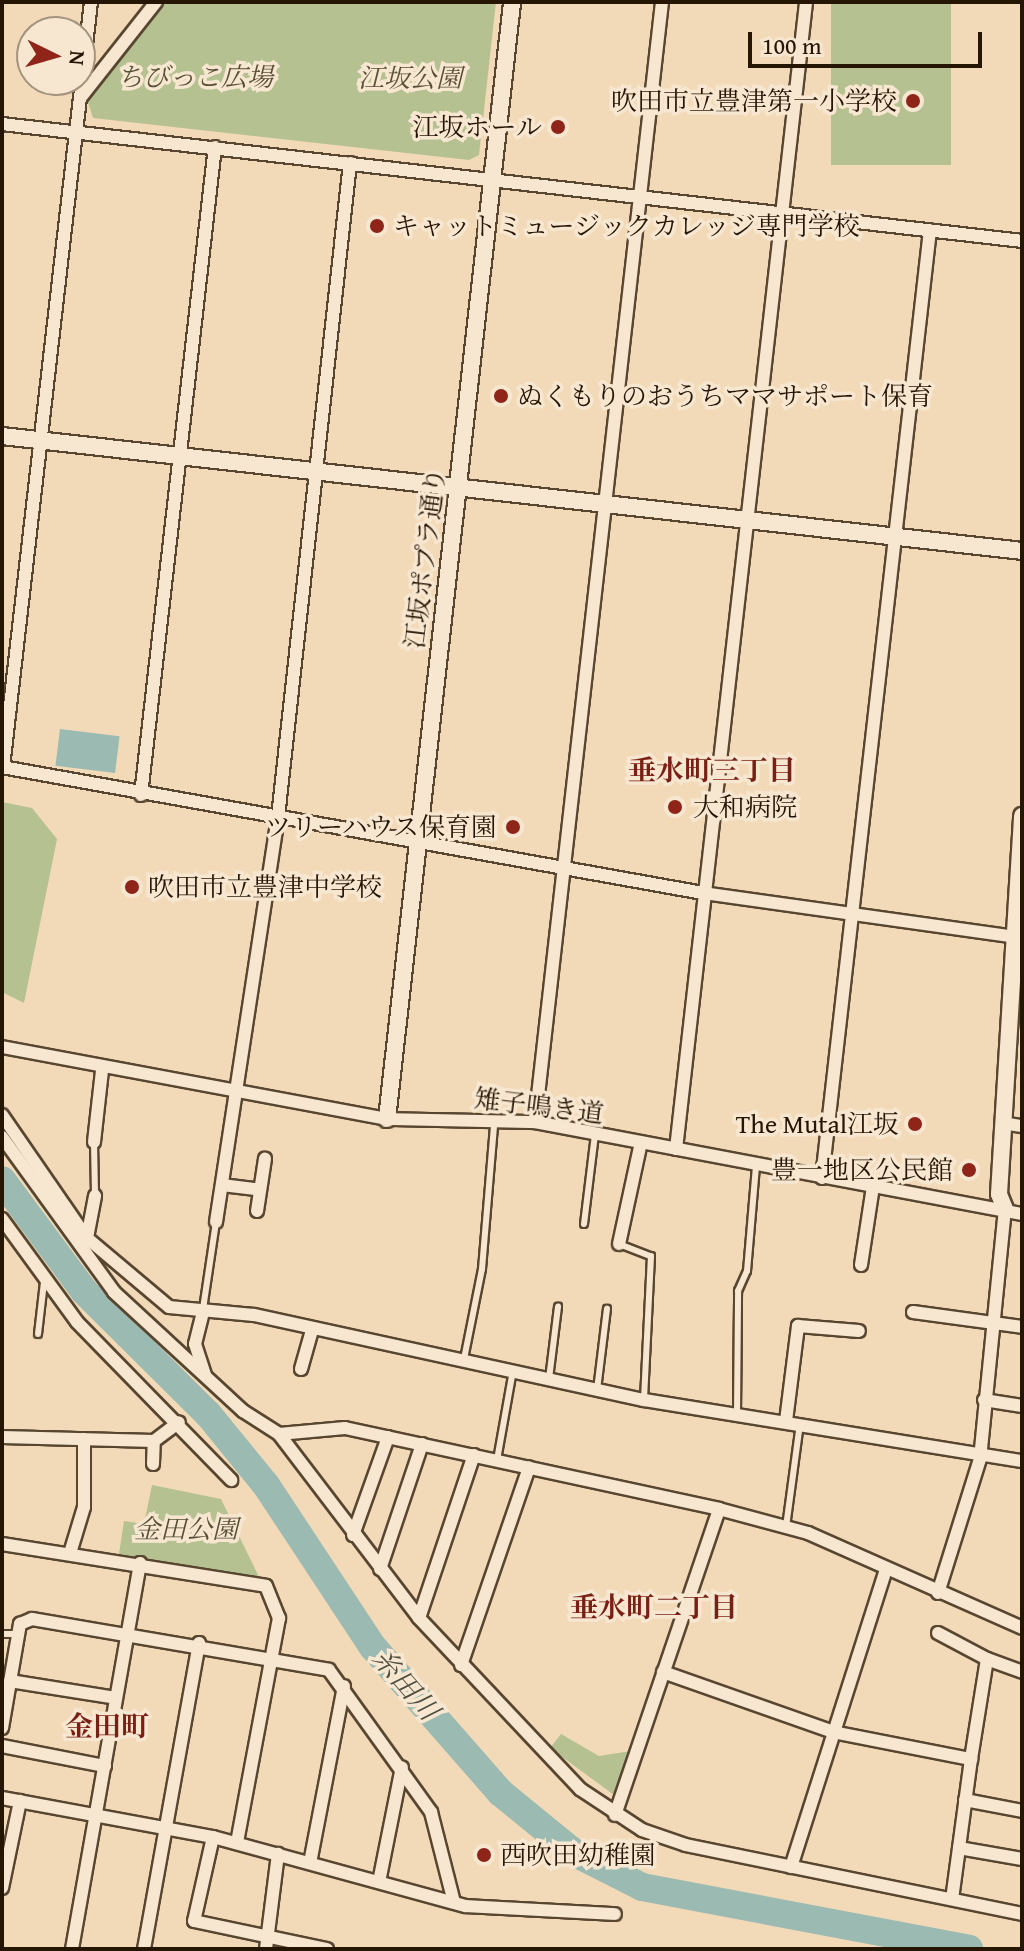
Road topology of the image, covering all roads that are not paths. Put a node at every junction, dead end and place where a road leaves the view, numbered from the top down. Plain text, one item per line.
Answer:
1 (91, 2) edge
2 (156, 2) edge
3 (512, 2) edge
4 (662, 2) edge
5 (806, 2) edge
6 (81, 97) junction
7 (2, 124) edge
8 (77, 133) junction
9 (215, 147) junction
10 (350, 163) junction
11 (492, 179) junction
12 (640, 197) junction
13 (782, 213) junction
14 (930, 230) junction
15 (1022, 241) edge
16 (2, 436) edge
17 (39, 439) junction
18 (179, 457) junction
19 (316, 473) junction
20 (457, 489) junction
21 (604, 505) junction
22 (748, 520) junction
23 (895, 537) junction
24 (1022, 551) edge
25 (2, 767) edge
26 (141, 795) junction
27 (1022, 816) edge
28 (278, 817) junction
29 (417, 843) junction
30 (563, 869) junction
31 (703, 893) junction
32 (852, 916) junction
33 (1016, 938) edge
34 (1015, 1000) edge
35 (2, 1047) edge
36 (1014, 1060) edge
37 (102, 1071) junction
38 (233, 1094) junction
39 (2, 1115) edge
40 (387, 1119) junction
41 (535, 1122) junction
42 (1002, 1123) junction
43 (494, 1126) dead end
44 (1022, 1126) edge
45 (595, 1134) junction
46 (2, 1137) edge
47 (94, 1142) joint
48 (641, 1142) junction
49 (676, 1149) junction
50 (265, 1159) dead end
51 (756, 1166) junction
52 (822, 1178) junction
53 (222, 1185) junction
54 (873, 1187) junction
55 (260, 1190) junction
56 (95, 1196) joint
57 (1005, 1209) junction
58 (257, 1211) dead end
59 (1022, 1214) edge
60 (2, 1219) edge
61 (216, 1222) joint
62 (584, 1224) dead end
63 (87, 1238) junction
64 (619, 1244) joint
65 (861, 1265) dead end
66 (44, 1282) junction
67 (558, 1307) dead end
68 (607, 1309) dead end
69 (203, 1312) junction
70 (913, 1312) dead end
71 (997, 1324) junction
72 (1022, 1327) edge
73 (312, 1330) junction
74 (859, 1331) dead end
75 (38, 1334) dead end
76 (464, 1359) junction
77 (301, 1369) dead end
78 (513, 1370) junction
79 (205, 1375) junction
80 (549, 1379) junction
81 (597, 1390) junction
82 (644, 1400) junction
83 (984, 1400) junction
84 (1021, 1406) edge
85 (737, 1415) junction
86 (786, 1421) junction
87 (179, 1422) junction
88 (800, 1424) junction
89 (279, 1434) junction
90 (2, 1437) edge
91 (388, 1437) junction
92 (84, 1439) junction
93 (154, 1441) junction
94 (422, 1444) junction
95 (979, 1451) junction
96 (474, 1455) junction
97 (497, 1460) junction
98 (1022, 1461) edge
99 (153, 1464) dead end
100 (529, 1467) junction
101 (231, 1480) dead end
102 (719, 1509) junction
103 (786, 1527) junction
104 (353, 1535) junction
105 (2, 1544) edge
106 (71, 1550) junction
107 (140, 1563) junction
108 (380, 1569) junction
109 (885, 1572) junction
110 (938, 1593) junction
111 (419, 1618) junction
112 (1022, 1628) edge
113 (127, 1631) junction
114 (938, 1633) dead end
115 (2, 1634) edge
116 (19, 1634) junction
117 (199, 1643) junction
118 (272, 1658) junction
119 (987, 1659) junction
120 (461, 1665) junction
121 (663, 1672) junction
122 (1022, 1672) edge
123 (10, 1681) junction
124 (344, 1686) junction
125 (116, 1698) junction
126 (2, 1728) edge
127 (833, 1732) junction
128 (2, 1746) edge
129 (971, 1759) junction
130 (105, 1766) junction
131 (402, 1767) junction
132 (2, 1798) edge
133 (965, 1800) junction
134 (20, 1801) junction
135 (1022, 1811) edge
136 (615, 1815) junction
137 (97, 1816) junction
138 (167, 1829) junction
139 (213, 1837) junction
140 (237, 1843) junction
141 (959, 1848) junction
142 (5, 1854) edge
143 (278, 1854) junction
144 (1022, 1859) edge
145 (310, 1863) junction
146 (791, 1867) junction
147 (379, 1882) junction
148 (2, 1888) edge
149 (952, 1899) junction
150 (454, 1902) junction
151 (615, 1914) dead end
152 (1022, 1914) edge
153 (266, 1943) edge
154 (72, 1949) edge
155 (144, 1949) edge
156 (327, 1949) edge

1 - 6 street
2 - 6 street
3 - 11 street, 江坂ポプラ通り
4 - 12 street
5 - 13 street
6 - 8 street
7 - 8 street
8 - 9 street
8 - 17 street
9 - 10 street
9 - 18 street
10 - 11 street
10 - 19 street
11 - 12 street
11 - 20 street, 江坂ポプラ通り
12 - 13 street
12 - 21 street
13 - 14 street
13 - 22 street
14 - 15 street
14 - 23 street
16 - 17 street
17 - 18 street
17 - 25 street
18 - 19 street
18 - 26 street
19 - 20 street
19 - 28 street
20 - 21 street
20 - 29 street, 江坂ポプラ通り
21 - 22 street
21 - 30 street
22 - 23 street
22 - 31 street
23 - 24 street
23 - 32 street
25 - 26 street
26 - 28 street
27 - 33 street
28 - 29 street
28 - 38 street
29 - 30 street
29 - 40 street, 江坂ポプラ通り
30 - 31 street
30 - 41 street
31 - 32 street
31 - 49 street
32 - 33 street
32 - 52 street
33 - 34 street
34 - 36 street
35 - 37 street, 雉子鳴き道
36 - 42 street
37 - 38 street, 雉子鳴き道
37 - 47 street
38 - 40 street, 雉子鳴き道
38 - 53 street
39 - 63 street
40 - 41 street, 雉子鳴き道
41 - 45 street, 雉子鳴き道
42 - 44 street
42 - 57 street
43 - 76 lane
45 - 48 street, 雉子鳴き道
45 - 62 lane
46 - 79 street
47 - 56 lane
48 - 49 street, 雉子鳴き道
48 - 64 street
49 - 51 street, 雉子鳴き道
50 - 55 street
51 - 52 street, 雉子鳴き道
51 - 85 lane
52 - 54 street, 雉子鳴き道
53 - 55 street
53 - 61 street
54 - 57 street, 雉子鳴き道
54 - 65 street
55 - 58 street
56 - 63 street
57 - 59 street, 雉子鳴き道
57 - 71 street
60 - 66 street
61 - 69 lane
63 - 69 street
64 - 82 lane
66 - 75 lane
66 - 87 street
67 - 80 lane
68 - 81 lane
69 - 73 street
69 - 79 street
70 - 71 street
71 - 72 street
71 - 83 street
73 - 76 street
73 - 77 street
74 - 86 street
76 - 78 street
78 - 80 street
78 - 97 lane
79 - 89 street
80 - 81 street
81 - 82 street
82 - 85 street
83 - 84 street
83 - 95 street
85 - 86 street
86 - 88 street
87 - 93 street
87 - 101 street
88 - 95 street
88 - 103 lane
89 - 91 street
89 - 104 street
90 - 92 street
91 - 94 street
91 - 104 street
92 - 93 street
92 - 106 street
93 - 99 street
94 - 96 street
94 - 108 street
95 - 98 street
95 - 110 street
96 - 97 street
96 - 111 street
97 - 100 street
100 - 102 street
100 - 120 street
102 - 103 street
102 - 121 street
103 - 109 street
104 - 108 street
105 - 106 street
106 - 107 street
107 - 113 street
107 - 118 street
108 - 111 street
109 - 110 street
109 - 127 street
110 - 112 street
111 - 120 street
113 - 116 street
113 - 117 street
113 - 125 street
114 - 119 street
115 - 116 lane
116 - 123 street
117 - 118 street
117 - 138 street
118 - 124 street
118 - 140 street
119 - 122 street
119 - 129 street
120 - 136 street
121 - 127 street
121 - 136 street
123 - 125 street
123 - 126 street
124 - 131 street
124 - 145 street
125 - 130 street
127 - 129 street
127 - 146 street
128 - 130 street
129 - 133 street
130 - 137 street
131 - 147 street
131 - 150 street
132 - 134 street
133 - 135 street
133 - 141 street
134 - 137 street
134 - 142 street
136 - 146 street
137 - 138 street
137 - 154 street
138 - 139 street
138 - 155 street
139 - 140 street
139 - 153 street
140 - 143 street
141 - 144 street
141 - 149 street
142 - 148 street
143 - 145 street
143 - 153 street
145 - 147 street
146 - 149 street
147 - 150 street
149 - 152 street
150 - 151 street
153 - 156 street

